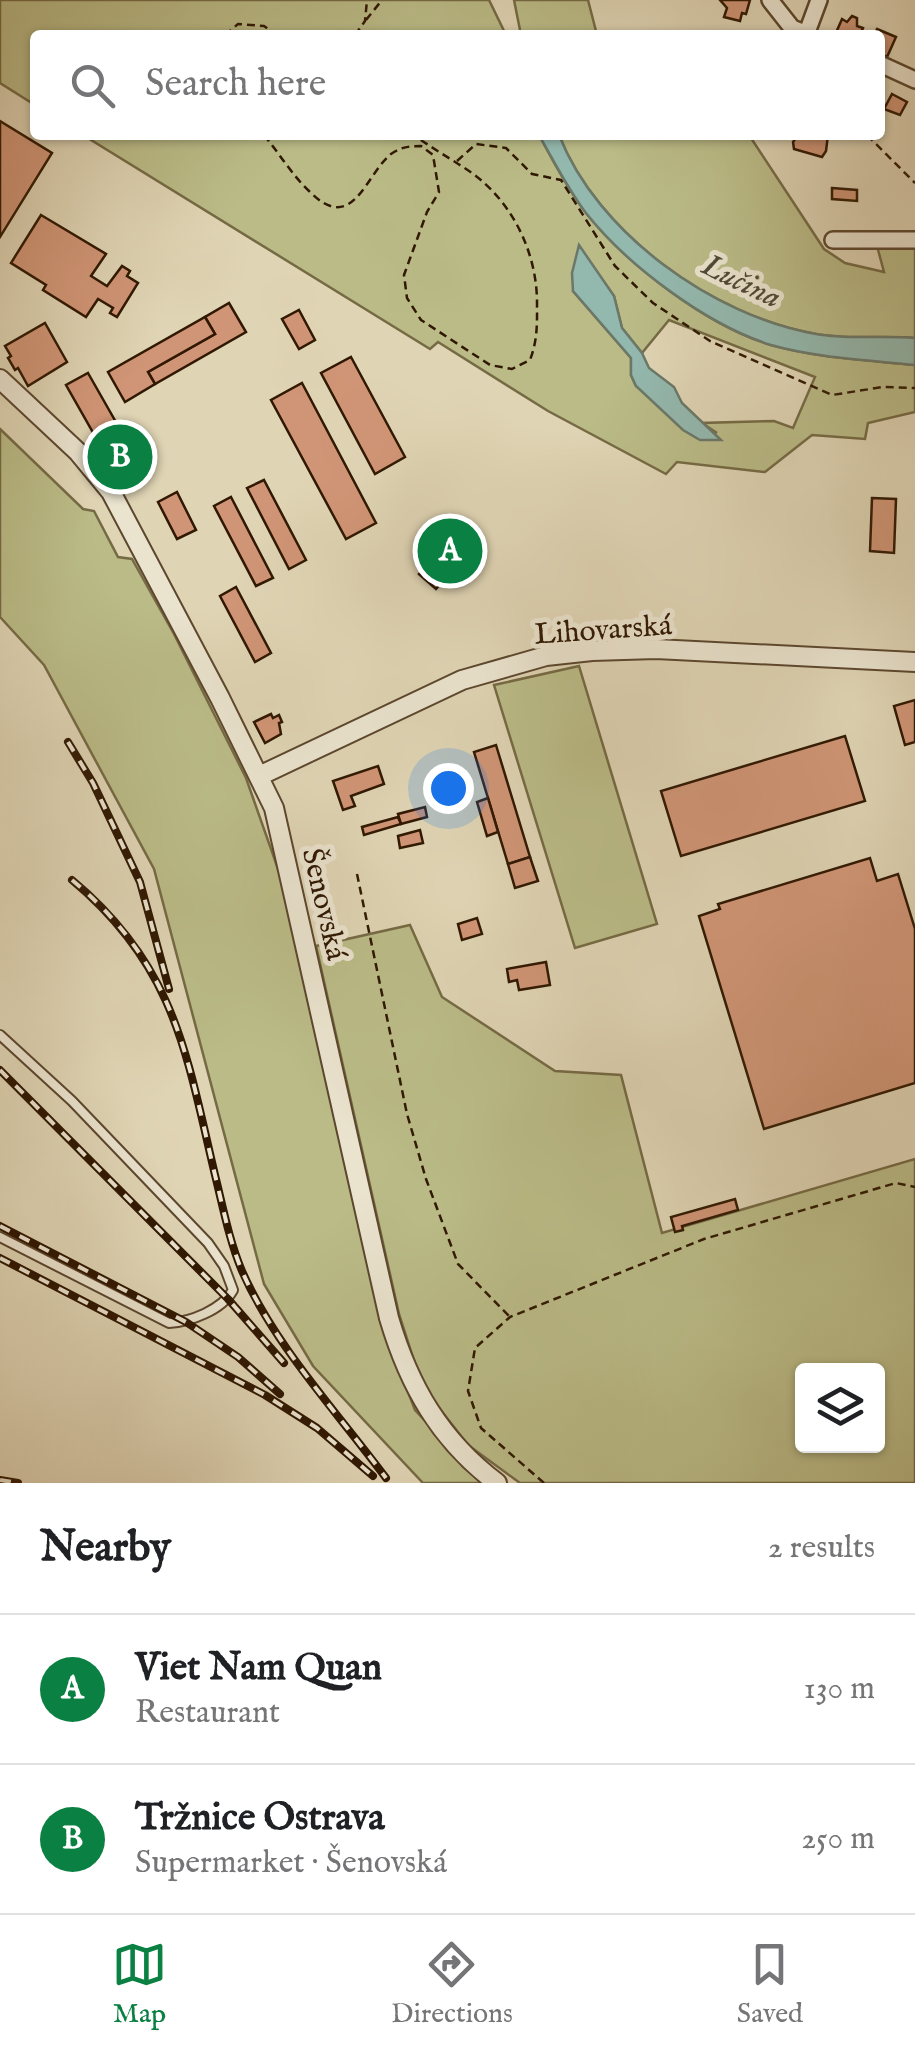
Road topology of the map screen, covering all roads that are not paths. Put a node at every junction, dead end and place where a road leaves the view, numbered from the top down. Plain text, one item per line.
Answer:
1 (770, 0) edge
2 (819, 0) edge
3 (797, 30) edge
4 (810, 30) edge
5 (885, 66) edge
6 (915, 80) edge
7 (832, 240) dead end
8 (915, 240) edge
9 (0, 379) edge
10 (915, 662) edge
11 (259, 776) junction
12 (0, 1036) edge
13 (0, 1237) edge
14 (497, 1483) edge

1 - 3 street
2 - 4 street
5 - 6 street
7 - 8 street
9 - 11 street, Šenovská
10 - 11 street, Lihovarská
11 - 14 street, Šenovská
12 - 13 lane

